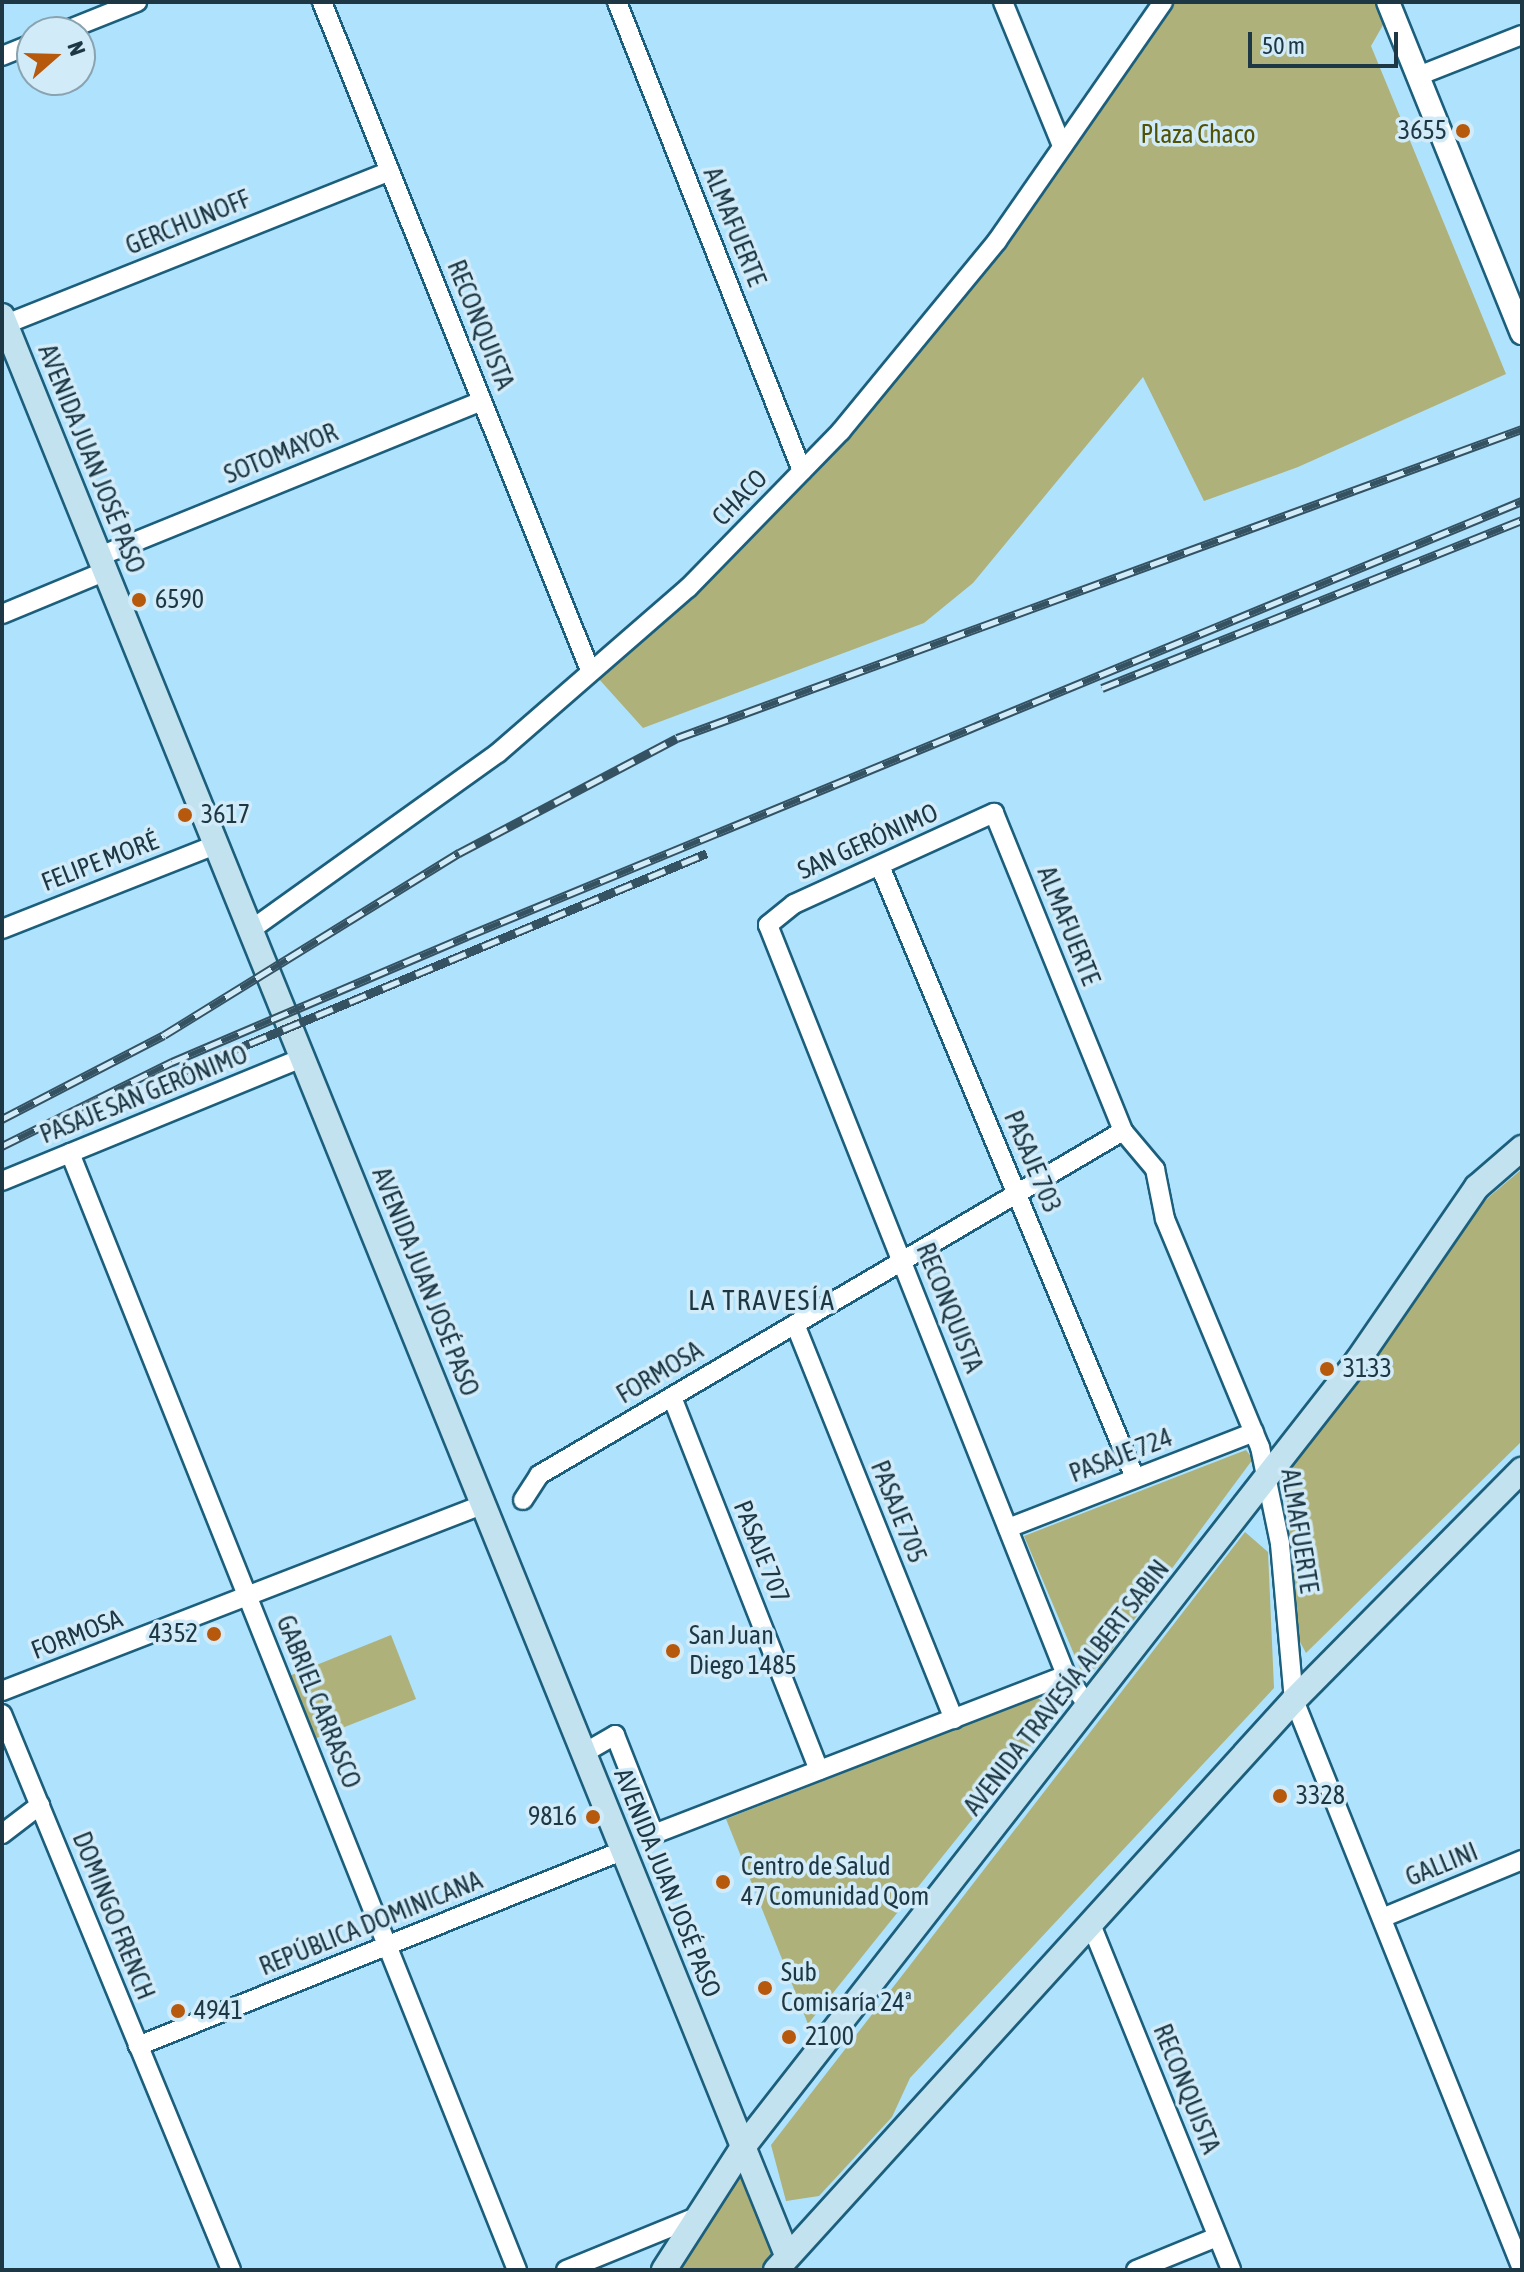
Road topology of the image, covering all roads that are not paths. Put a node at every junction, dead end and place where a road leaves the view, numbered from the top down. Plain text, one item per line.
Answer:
1 (137, 2) edge
2 (322, 2) edge
3 (617, 2) edge
4 (1003, 2) edge
5 (1163, 2) edge
6 (1388, 2) edge
7 (96, 18) edge
8 (1522, 35) edge
9 (1418, 76) junction
10 (1062, 146) junction
11 (390, 171) junction
12 (4, 320) edge
13 (1522, 333) edge
14 (482, 401) junction
15 (802, 471) junction
16 (103, 564) junction
17 (2, 614) edge
18 (589, 668) junction
19 (994, 813) joint
20 (218, 844) junction
21 (880, 866) junction
22 (4, 923) edge
23 (768, 925) joint
24 (252, 929) junction
25 (305, 1057) junction
26 (1123, 1131) junction
27 (1522, 1148) edge
28 (70, 1153) junction
29 (2, 1181) edge
30 (1016, 1192) junction
31 (902, 1260) junction
32 (795, 1324) junction
33 (672, 1397) junction
34 (1254, 1432) junction
35 (1522, 1470) edge
36 (1135, 1478) junction
37 (1263, 1483) junction
38 (523, 1500) dead end
39 (484, 1504) junction
40 (1008, 1528) junction
41 (248, 1597) junction
42 (1066, 1675) junction
43 (2, 1691) edge
44 (1294, 1700) junction
45 (1088, 1706) junction
46 (2, 1714) edge
47 (954, 1719) junction
48 (584, 1753) junction
49 (819, 1770) junction
50 (40, 1805) junction
51 (2, 1834) edge
52 (624, 1850) junction
53 (1522, 1860) edge
54 (1382, 1918) junction
55 (1092, 1927) junction
56 (387, 1944) junction
57 (138, 2046) junction
58 (743, 2147) junction
59 (691, 2219) junction
60 (1217, 2237) junction
61 (1517, 2241) edge
62 (785, 2264) edge
63 (1522, 2269) edge
64 (231, 2270) edge
65 (517, 2270) edge
66 (566, 2270) edge
67 (664, 2270) edge
68 (1136, 2270) edge
69 (1231, 2270) edge

1 - 7 street
2 - 11 street, RECONQUISTA
3 - 15 street, ALMAFUERTE
4 - 10 street
5 - 10 street, CHACO
6 - 9 street
8 - 9 street
9 - 13 street
10 - 15 street, CHACO
11 - 12 street, GERCHUNOFF
11 - 14 street, RECONQUISTA
12 - 16 main road, AVENIDA JUAN JOSÉ PASO
14 - 16 street, SOTOMAYOR
14 - 18 street, RECONQUISTA
15 - 18 street, CHACO
16 - 17 street, SOTOMAYOR
16 - 20 main road, AVENIDA JUAN JOSÉ PASO
18 - 24 street, CHACO
19 - 21 street, SAN GERÓNIMO
19 - 26 street, ALMAFUERTE
20 - 22 street, FELIPE MORÉ
20 - 24 main road, AVENIDA JUAN JOSÉ PASO
21 - 23 street, SAN GERÓNIMO
21 - 30 street, PASAJE 703
23 - 31 street, RECONQUISTA
24 - 25 main road, AVENIDA JUAN JOSÉ PASO
25 - 28 street, PASAJE SAN GERÓNIMO
25 - 39 main road, AVENIDA JUAN JOSÉ PASO
26 - 30 street, FORMOSA
26 - 34 street, ALMAFUERTE
27 - 37 main road, AVENIDA TRAVESÍA ALBERT SABIN
28 - 29 street, PASAJE SAN GERÓNIMO
28 - 41 street, GABRIEL CARRASCO
30 - 31 street, FORMOSA
30 - 36 street, PASAJE 703
31 - 32 street, FORMOSA
31 - 40 street, RECONQUISTA
32 - 33 street, FORMOSA
32 - 47 street, PASAJE 705
33 - 38 street, FORMOSA
33 - 49 street, PASAJE 707
34 - 36 street, PASAJE 724
34 - 37 street, ALMAFUERTE
35 - 44 main road
36 - 40 street, PASAJE 724
37 - 44 street, ALMAFUERTE
37 - 45 main road, AVENIDA TRAVESÍA ALBERT SABIN
39 - 41 street, FORMOSA
39 - 48 main road, AVENIDA JUAN JOSÉ PASO
40 - 42 street, RECONQUISTA
41 - 43 street, FORMOSA
41 - 56 street, GABRIEL CARRASCO
42 - 45 street, RECONQUISTA
42 - 47 street
44 - 54 street, ALMAFUERTE
44 - 55 main road
45 - 58 main road, AVENIDA TRAVESÍA ALBERT SABIN
46 - 50 street, DOMINGO FRENCH
47 - 49 street
48 - 49 street
48 - 52 main road, AVENIDA JUAN JOSÉ PASO
50 - 51 street
50 - 57 street, DOMINGO FRENCH
52 - 56 street, REPÚBLICA DOMINICANA
52 - 58 main road, AVENIDA JUAN JOSÉ PASO
53 - 54 street, GALLINI
54 - 61 street, ALMAFUERTE
55 - 60 street, RECONQUISTA
55 - 62 main road
56 - 57 street, REPÚBLICA DOMINICANA
56 - 65 street, GABRIEL CARRASCO
57 - 64 street, DOMINGO FRENCH
58 - 59 main road, AVENIDA TRAVESÍA ALBERT SABIN
58 - 62 main road, AVENIDA JUAN JOSÉ PASO
59 - 66 street
59 - 67 main road, AVENIDA TRAVESÍA ALBERT SABIN
60 - 68 street
60 - 69 street, RECONQUISTA
61 - 63 street, ALMAFUERTE

